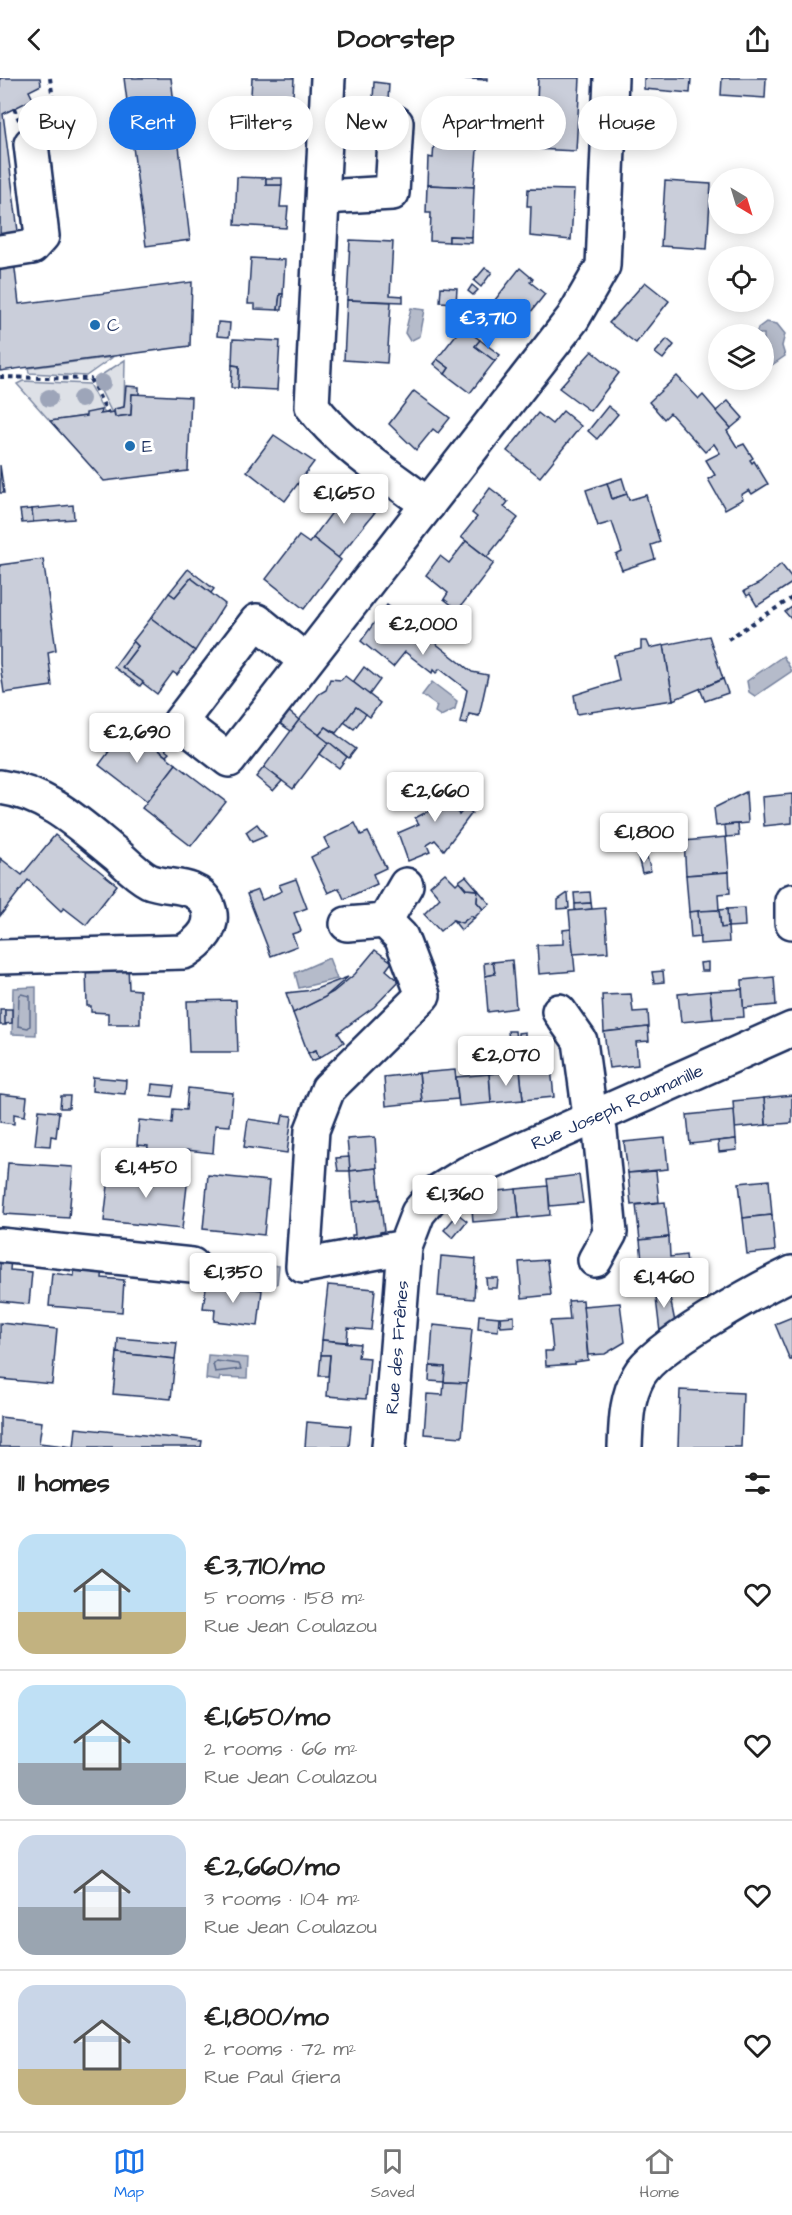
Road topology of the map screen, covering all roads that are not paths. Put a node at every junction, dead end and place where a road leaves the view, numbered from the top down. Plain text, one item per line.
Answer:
1 (328, 78) edge
2 (611, 78) edge
3 (328, 96) edge
4 (32, 150) edge
5 (326, 150) edge
6 (394, 150) edge
7 (324, 198) junction
8 (0, 252) edge
9 (428, 505) junction
10 (306, 661) dead end
11 (0, 786) edge
12 (406, 885) dead end
13 (792, 901) edge
14 (385, 921) junction
15 (792, 922) edge
16 (347, 924) dead end
17 (0, 957) edge
18 (559, 1011) dead end
19 (792, 1029) edge
20 (594, 1119) junction
21 (0, 1245) edge
22 (405, 1247) junction
23 (596, 1260) dead end
24 (192, 1265) dead end
25 (792, 1273) edge
26 (388, 1447) edge
27 (625, 1447) edge

1 - 3 street
2 - 9 street
4 - 8 street
5 - 7 street
6 - 7 street
7 - 9 street
9 - 10 street
11 - 17 street
12 - 14 street
13 - 15 street
14 - 16 street
14 - 22 street
18 - 20 street
19 - 20 street, Rue Joseph Roumanille
20 - 22 street, Rue Joseph Roumanille
20 - 23 street
21 - 24 street
22 - 26 street, Rue des Frênes
25 - 27 street

